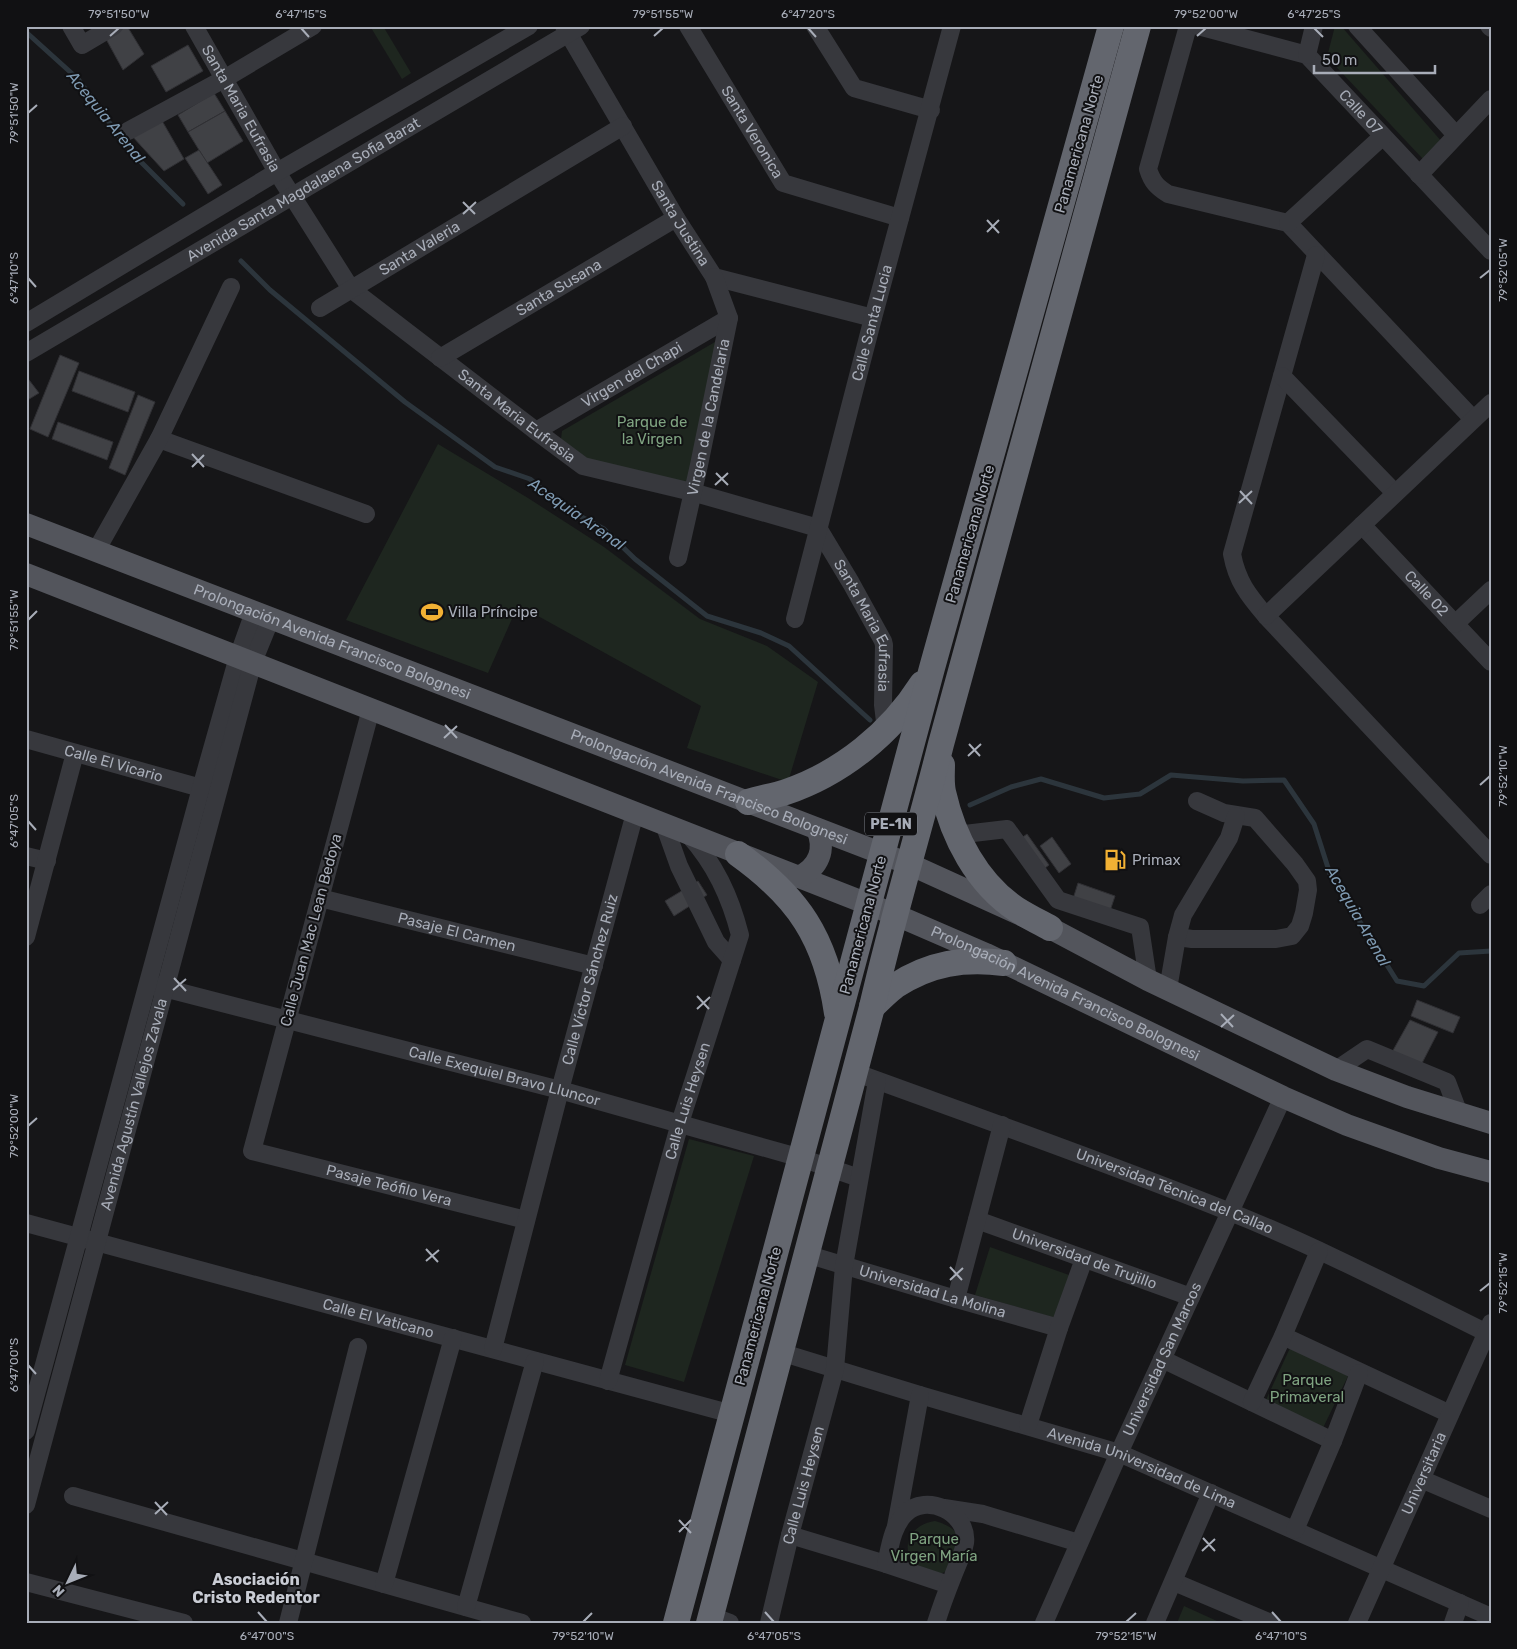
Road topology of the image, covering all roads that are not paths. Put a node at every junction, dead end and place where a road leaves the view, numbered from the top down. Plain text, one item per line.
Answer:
1 (70, 26) edge
2 (114, 26) edge
3 (194, 26) edge
4 (314, 26) edge
5 (529, 26) edge
6 (688, 26) edge
7 (815, 26) edge
8 (952, 26) edge
9 (1112, 26) edge
10 (1138, 26) edge
11 (1188, 26) edge
12 (1198, 26) edge
13 (1314, 26) edge
14 (1357, 26) edge
15 (571, 29) edge
16 (1307, 55) junction
17 (224, 79) junction
18 (1491, 99) edge
19 (931, 110) junction
20 (622, 126) junction
21 (128, 131) dead end
22 (1456, 135) junction
23 (1383, 136) junction
24 (277, 172) junction
25 (1419, 175) junction
26 (292, 196) junction
27 (676, 218) junction
28 (900, 218) junction
29 (1288, 223) junction
30 (1491, 251) edge
31 (1316, 255) junction
32 (714, 277) junction
33 (231, 287) dead end
34 (351, 289) junction
35 (320, 308) dead end
36 (728, 318) junction
37 (873, 318) junction
38 (26, 323) edge
39 (26, 353) edge
40 (440, 358) junction
41 (1282, 376) junction
42 (1491, 403) edge
43 (1474, 419) junction
44 (536, 431) junction
45 (159, 439) junction
46 (692, 492) junction
47 (1395, 494) junction
48 (366, 514) dead end
49 (26, 524) edge
50 (1362, 525) junction
51 (818, 528) junction
52 (96, 551) junction
53 (678, 558) dead end
54 (26, 574) edge
55 (1491, 590) edge
56 (263, 615) junction
57 (1266, 616) junction
58 (795, 619) dead end
59 (1455, 624) junction
60 (245, 660) junction
61 (1491, 662) edge
62 (932, 668) junction
63 (371, 709) junction
64 (886, 730) junction
65 (26, 739) edge
66 (941, 744) junction
67 (75, 752) junction
68 (201, 788) junction
69 (1196, 800) dead end
70 (748, 802) junction
71 (635, 813) junction
72 (1236, 816) junction
73 (664, 824) junction
74 (817, 829) junction
75 (686, 833) junction
76 (956, 835) junction
77 (738, 854) junction
78 (883, 854) junction
79 (1491, 855) edge
80 (26, 856) edge
81 (47, 861) junction
82 (909, 864) junction
83 (799, 877) junction
84 (320, 898) junction
85 (1058, 900) junction
86 (869, 904) junction
87 (896, 915) junction
88 (1050, 928) junction
89 (26, 937) edge
90 (1177, 937) junction
91 (732, 960) junction
92 (1004, 963) junction
93 (594, 966) junction
94 (148, 985) junction
95 (1158, 985) junction
96 (166, 988) junction
97 (872, 1007) junction
98 (837, 1018) junction
99 (286, 1020) junction
100 (1336, 1070) junction
101 (865, 1076) junction
102 (560, 1090) junction
103 (1283, 1097) junction
104 (1459, 1114) junction
105 (680, 1123) junction
106 (1491, 1123) edge
107 (1002, 1125) junction
108 (252, 1151) joint
109 (801, 1158) junction
110 (829, 1168) junction
111 (1491, 1172) edge
112 (859, 1178) junction
113 (1230, 1212) junction
114 (526, 1220) junction
115 (977, 1220) junction
116 (26, 1223) edge
117 (79, 1237) junction
118 (97, 1242) junction
119 (1319, 1251) junction
120 (806, 1254) junction
121 (1084, 1259) junction
122 (844, 1266) junction
123 (1191, 1297) junction
124 (956, 1299) junction
125 (1060, 1328) junction
126 (1489, 1328) edge
127 (1283, 1336) junction
128 (453, 1338) junction
129 (358, 1347) dead end
130 (493, 1349) junction
131 (780, 1352) junction
132 (1162, 1360) junction
133 (535, 1361) junction
134 (835, 1369) junction
135 (1359, 1372) junction
136 (608, 1381) junction
137 (920, 1395) junction
138 (1252, 1402) junction
139 (732, 1414) junction
140 (1450, 1414) junction
141 (1028, 1425) junction
142 (26, 1431) edge
143 (1333, 1441) junction
144 (1120, 1453) junction
145 (1421, 1479) junction
146 (1211, 1493) junction
147 (73, 1496) dead end
148 (26, 1505) edge
149 (944, 1508) junction
150 (1491, 1509) edge
151 (896, 1527) junction
152 (1295, 1530) junction
153 (790, 1535) junction
154 (1079, 1543) junction
155 (305, 1561) junction
156 (886, 1564) junction
157 (1381, 1569) junction
158 (26, 1582) edge
159 (1174, 1582) junction
160 (384, 1584) junction
161 (949, 1585) junction
162 (1460, 1603) junction
163 (466, 1607) junction
164 (1491, 1617) edge
165 (1253, 1619) edge
166 (717, 1621) edge
167 (184, 1623) edge
168 (288, 1623) edge
169 (522, 1623) edge
170 (676, 1623) edge
171 (769, 1623) edge
172 (936, 1623) edge
173 (1044, 1623) edge
174 (1155, 1623) edge
175 (1272, 1623) edge
176 (1357, 1623) edge
177 (1453, 1623) edge

1 - 2 street
3 - 17 street, Santa Maria Eufrasia
4 - 17 street
5 - 24 street, Avenida Santa Magdalaena Sofia Barat
6 - 28 street, Santa Veronica
7 - 19 street
8 - 19 street, Calle Santa Lucia
9 - 62 highway, Panamericana Norte / PE-1N
10 - 66 highway, Panamericana Norte / PE-1N
11 - 29 street
12 - 16 street
13 - 16 street
14 - 22 street
15 - 20 street, Santa Justina
15 - 26 street, Avenida Santa Magdalaena Sofia Barat
16 - 23 street, Calle 07
17 - 21 street
17 - 24 street, Santa Maria Eufrasia
18 - 22 street
19 - 28 street, Calle Santa Lucia
20 - 27 street, Santa Justina
20 - 34 street, Santa Valeria
22 - 25 street
23 - 25 street, Calle 07
23 - 29 street
24 - 26 street, Santa Maria Eufrasia
24 - 38 street, Avenida Santa Magdalaena Sofia Barat
25 - 30 street, Calle 07
26 - 34 street, Santa Maria Eufrasia
26 - 39 street, Avenida Santa Magdalaena Sofia Barat
27 - 32 street, Santa Justina
27 - 40 street, Santa Susana
28 - 37 street, Calle Santa Lucia
29 - 31 street
31 - 41 street
31 - 43 street
32 - 36 street, Virgen de la Candelaria
32 - 37 street, Santa Justina
33 - 45 street
34 - 35 street, Santa Valeria
34 - 40 street, Santa Maria Eufrasia
36 - 44 street, Virgen del Chapi
36 - 46 street, Virgen de la Candelaria
37 - 51 street, Calle Santa Lucia
40 - 44 street, Santa Maria Eufrasia
41 - 47 street
41 - 57 street
42 - 43 street
43 - 47 street
44 - 46 street, Santa Maria Eufrasia
45 - 48 street
45 - 52 street
46 - 51 street, Santa Maria Eufrasia
46 - 53 street, Virgen de la Candelaria
47 - 50 street
49 - 52 main road, Prolongación Avenida Francisco Bolognesi
50 - 57 street
50 - 59 street, Calle 02
51 - 58 street, Calle Santa Lucia
51 - 64 street, Santa Maria Eufrasia
52 - 56 main road, Prolongación Avenida Francisco Bolognesi
54 - 60 main road, Prolongación Avenida Francisco Bolognesi
55 - 59 street
56 - 60 street, Avenida Agustín Vallejos Zavala
56 - 70 main road, Prolongación Avenida Francisco Bolognesi
57 - 79 street
59 - 61 street, Calle 02
60 - 63 main road, Prolongación Avenida Francisco Bolognesi
60 - 68 street, Avenida Agustín Vallejos Zavala
60 - 96 street, Avenida Agustín Vallejos Zavala
62 - 64 highway
62 - 78 highway, Panamericana Norte / PE-1N
63 - 71 main road, Prolongación Avenida Francisco Bolognesi
63 - 84 street, Calle Juan Mac Lean Bedoya
64 - 70 highway
65 - 67 street, Calle El Vicario
66 - 76 highway
66 - 82 highway, Panamericana Norte / PE-1N
67 - 68 street, Calle El Vicario
67 - 81 street
68 - 94 street, Avenida Agustín Vallejos Zavala
69 - 72 street
70 - 74 main road, Prolongación Avenida Francisco Bolognesi
71 - 73 main road, Prolongación Avenida Francisco Bolognesi
71 - 93 street, Calle Víctor Sánchez Ruiz
72 - 90 street
72 - 90 street
73 - 75 main road, Prolongación Avenida Francisco Bolognesi
73 - 91 street
74 - 78 main road, Prolongación Avenida Francisco Bolognesi
74 - 83 main road
75 - 77 main road, Prolongación Avenida Francisco Bolognesi
75 - 91 street, Calle Luis Heysen
76 - 85 street
76 - 88 highway
77 - 83 main road, Prolongación Avenida Francisco Bolognesi
77 - 98 highway
78 - 82 main road, Prolongación Avenida Francisco Bolognesi
78 - 86 highway, Panamericana Norte / PE-1N
80 - 81 street
81 - 89 street
82 - 87 highway, Panamericana Norte / PE-1N
82 - 88 main road, Prolongación Avenida Francisco Bolognesi
83 - 86 main road, Prolongación Avenida Francisco Bolognesi
84 - 93 street, Pasaje El Carmen
84 - 99 street, Calle Juan Mac Lean Bedoya
85 - 88 street
85 - 95 street
86 - 87 main road, Prolongación Avenida Francisco Bolognesi
86 - 98 highway, Panamericana Norte / PE-1N
87 - 92 main road, Prolongación Avenida Francisco Bolognesi
87 - 97 highway, Panamericana Norte / PE-1N
88 - 95 main road, Prolongación Avenida Francisco Bolognesi
90 - 95 street
91 - 105 street, Calle Luis Heysen
92 - 97 highway
92 - 103 main road, Prolongación Avenida Francisco Bolognesi
93 - 102 street, Calle Víctor Sánchez Ruiz
94 - 96 street, Calle Exequiel Bravo Lluncor
94 - 117 street, Avenida Agustín Vallejos Zavala
95 - 100 main road, Prolongación Avenida Francisco Bolognesi
96 - 99 street, Calle Exequiel Bravo Lluncor
96 - 118 street, Avenida Agustín Vallejos Zavala
97 - 101 highway, Panamericana Norte / PE-1N
98 - 109 highway, Panamericana Norte / PE-1N
99 - 102 street, Calle Exequiel Bravo Lluncor
99 - 108 street, Calle Juan Mac Lean Bedoya
100 - 104 main road, Prolongación Avenida Francisco Bolognesi
100 - 104 street
101 - 107 street, Universidad Técnica del Callao
101 - 110 highway, Panamericana Norte / PE-1N
101 - 112 street, Calle Luis Heysen
102 - 105 street, Calle Exequiel Bravo Lluncor
102 - 114 street, Calle Víctor Sánchez Ruiz
103 - 111 main road, Prolongación Avenida Francisco Bolognesi
103 - 113 street, Universidad San Marcos
104 - 106 main road, Prolongación Avenida Francisco Bolognesi
105 - 109 street, Calle Exequiel Bravo Lluncor
105 - 136 street, Calle Luis Heysen
107 - 113 street, Universidad Técnica del Callao
107 - 115 street
108 - 114 street, Pasaje Teófilo Vera
109 - 110 street, Calle Exequiel Bravo Lluncor
109 - 139 highway, Panamericana Norte / PE-1N
110 - 112 street, Calle Exequiel Bravo Lluncor
110 - 120 highway, Panamericana Norte / PE-1N
112 - 122 street, Calle Luis Heysen
113 - 119 street, Universidad Técnica del Callao
113 - 123 street, Universidad San Marcos
114 - 130 street, Calle Víctor Sánchez Ruiz
115 - 121 street, Universidad de Trujillo
115 - 124 street
116 - 117 street, Calle El Vaticano
117 - 118 street, Calle El Vaticano
117 - 142 street, Avenida Agustín Vallejos Zavala
118 - 128 street, Calle El Vaticano
118 - 148 street, Avenida Agustín Vallejos Zavala
119 - 126 street, Universidad Técnica del Callao
119 - 127 street
120 - 122 street, Universidad La Molina
120 - 131 highway, Panamericana Norte / PE-1N
121 - 123 street, Universidad de Trujillo
121 - 125 street
122 - 124 street, Universidad La Molina
122 - 134 street, Calle Luis Heysen
123 - 132 street, Universidad San Marcos
124 - 125 street, Universidad La Molina
125 - 141 street
126 - 140 street, Universitaria
127 - 135 street
127 - 138 street
128 - 130 street, Calle El Vaticano
128 - 160 street
129 - 155 street
130 - 133 street, Calle El Vaticano
131 - 134 street, Avenida Universidad de Lima
131 - 166 highway, Panamericana Norte / PE-1N
132 - 138 street
132 - 144 street, Universidad San Marcos
133 - 136 street, Calle El Vaticano
133 - 163 street
134 - 137 street, Avenida Universidad de Lima
134 - 153 street, Calle Luis Heysen
135 - 140 street
135 - 143 street
136 - 139 street, Calle El Vaticano
137 - 141 street, Avenida Universidad de Lima
137 - 151 street
138 - 143 street
139 - 170 highway, Panamericana Norte / PE-1N
140 - 145 street, Universitaria
141 - 144 street, Avenida Universidad de Lima
143 - 152 street
144 - 146 street, Avenida Universidad de Lima
144 - 154 street, Universidad San Marcos
145 - 150 street
145 - 157 street, Universitaria
146 - 152 street, Avenida Universidad de Lima
146 - 159 street
147 - 155 street
149 - 151 street
149 - 154 street
149 - 161 street
151 - 156 street
152 - 157 street, Avenida Universidad de Lima
153 - 156 street
153 - 171 street, Calle Luis Heysen
154 - 173 street, Universidad San Marcos
155 - 160 street
155 - 168 street
156 - 161 street
157 - 162 street, Avenida Universidad de Lima
157 - 176 street, Universitaria
158 - 167 street
159 - 165 street
159 - 174 street
160 - 163 street
161 - 172 street
162 - 164 street, Avenida Universidad de Lima
162 - 177 street
163 - 169 street
165 - 175 street

